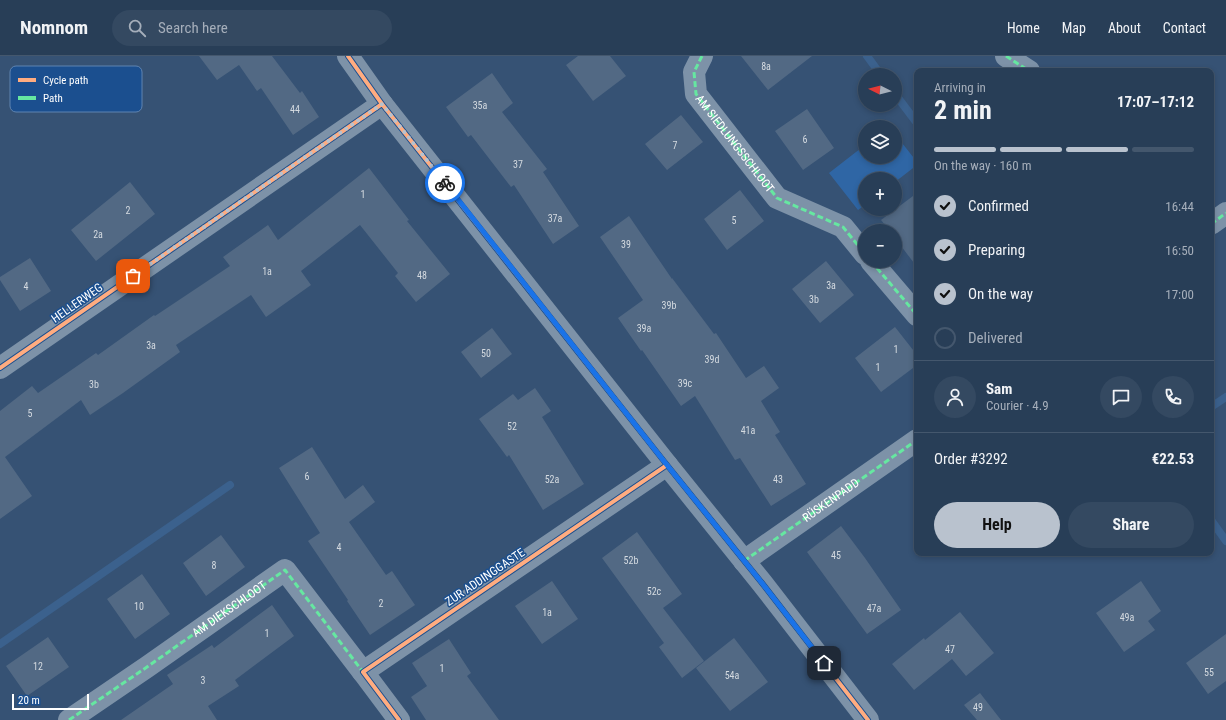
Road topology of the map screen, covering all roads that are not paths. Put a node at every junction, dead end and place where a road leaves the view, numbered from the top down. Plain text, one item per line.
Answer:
1 (348, 56) edge
2 (702, 56) edge
3 (1006, 56) edge
4 (1024, 68) edge
5 (382, 104) junction
6 (1226, 213) edge
7 (1214, 222) edge
8 (858, 246) edge
9 (877, 268) edge
10 (914, 311) edge
11 (0, 368) edge
12 (914, 442) edge
13 (667, 465) junction
14 (744, 561) junction
15 (363, 672) junction
16 (69, 720) edge
17 (399, 720) edge
18 (868, 720) edge

1 - 5 street
2 - 8 street, AM SIEDLUNGSSCHLOOT
3 - 4 street
5 - 11 street, HELLERWEG
5 - 13 street
6 - 7 street
9 - 10 street
12 - 14 street, RÜSKENPADD
13 - 14 street
13 - 15 street, ZUR ADDINGGASTE
14 - 18 street
15 - 16 street, AM DIEKSCHLOOT
15 - 17 street

